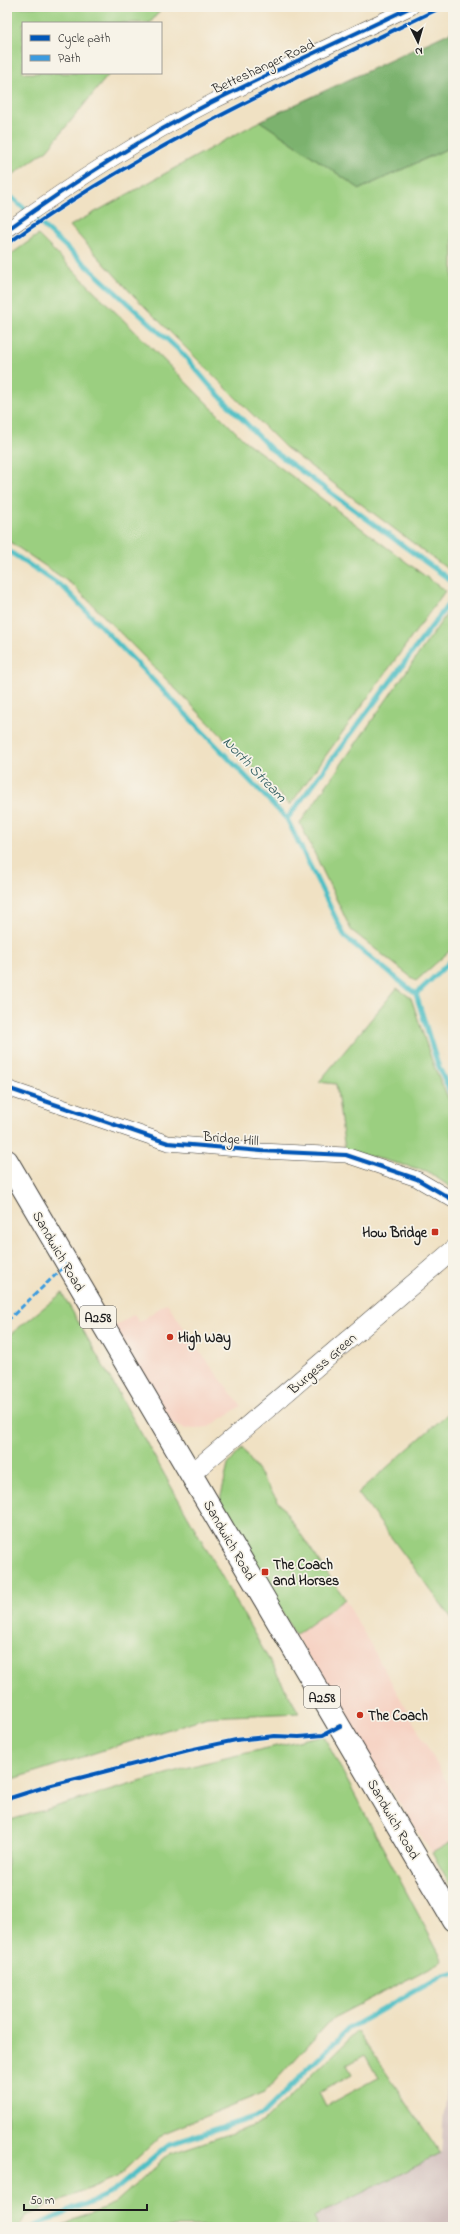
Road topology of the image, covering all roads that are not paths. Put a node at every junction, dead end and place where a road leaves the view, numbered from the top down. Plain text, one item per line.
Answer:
1 (411, 7) edge
2 (8, 230) edge
3 (7, 1088) edge
4 (7, 1160) edge
5 (453, 1200) edge
6 (453, 1250) edge
7 (191, 1474) junction
8 (453, 1920) edge

1 - 2 street, Betteshanger Road
3 - 5 street, Bridge Hill
4 - 7 main road, Sandwich Road / A258
6 - 7 street, Burgess Green
7 - 8 main road, Sandwich Road / A258

